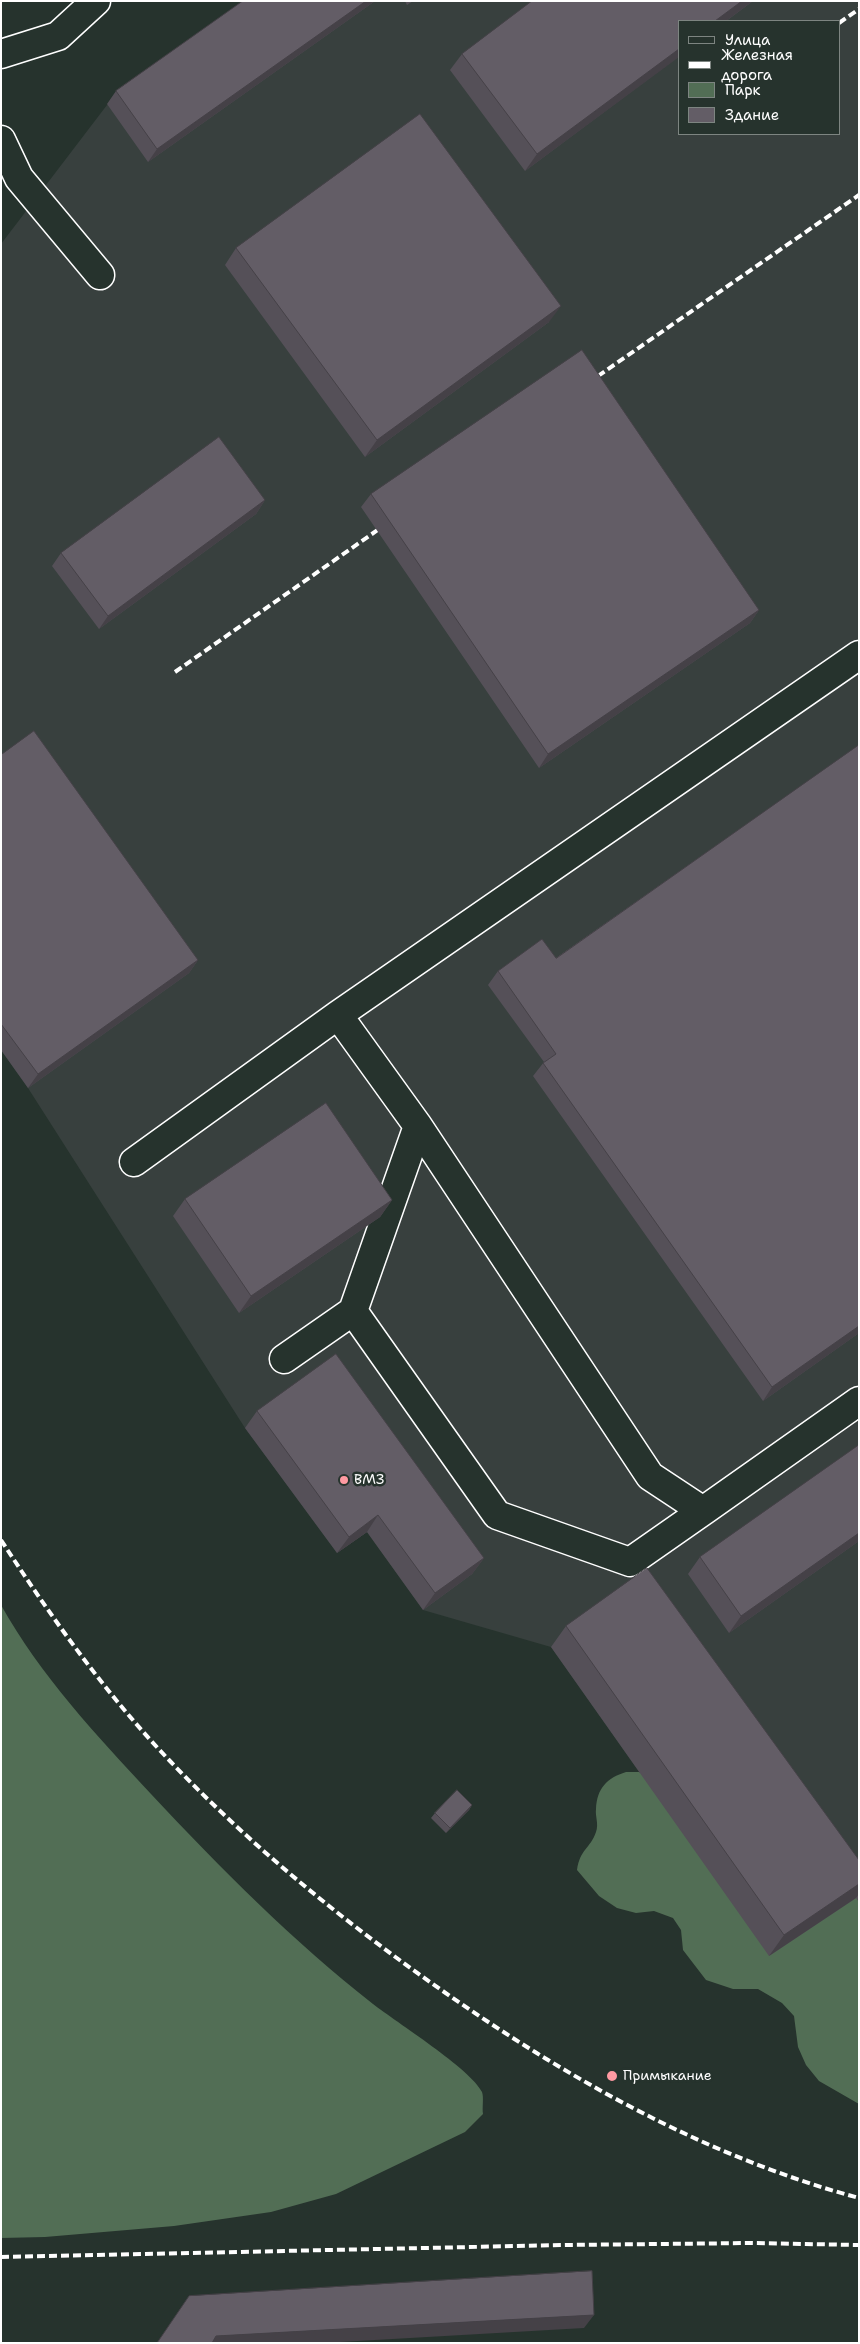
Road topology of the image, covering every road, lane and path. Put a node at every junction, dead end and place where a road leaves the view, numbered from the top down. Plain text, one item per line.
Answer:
1 (96, 1) edge
2 (1, 54) edge
3 (1, 140) edge
4 (100, 275) dead end
5 (859, 655) edge
6 (338, 1015) junction
7 (418, 1126) junction
8 (134, 1162) dead end
9 (353, 1311) junction
10 (284, 1359) dead end
11 (859, 1401) edge
12 (703, 1511) junction

1 - 2 street
3 - 4 street
5 - 6 street
6 - 7 street
6 - 8 street
7 - 9 street
7 - 12 street
9 - 10 street
9 - 12 street
11 - 12 street

